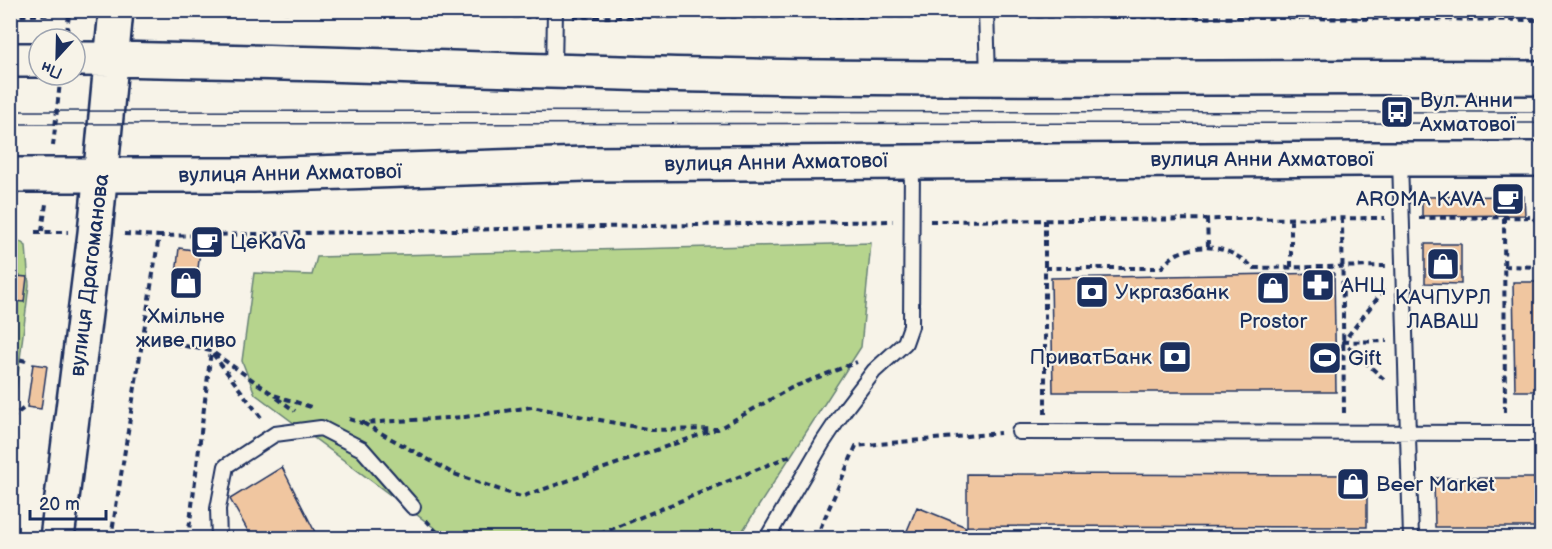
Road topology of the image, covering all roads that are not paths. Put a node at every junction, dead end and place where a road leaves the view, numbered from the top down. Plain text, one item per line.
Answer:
1 (116, 10) edge
2 (986, 13) edge
3 (555, 14) edge
4 (87, 59) edge
5 (111, 59) junction
6 (10, 60) edge
7 (27, 60) edge
8 (554, 72) junction
9 (987, 78) junction
10 (1542, 78) edge
11 (1400, 159) junction
12 (1542, 159) edge
13 (912, 161) junction
14 (10, 175) edge
15 (100, 176) junction
16 (1019, 432) road end
17 (1408, 432) junction
18 (1542, 433) edge
19 (413, 507) dead end
20 (57, 538) edge
21 (219, 538) edge
22 (768, 538) edge
23 (1411, 538) edge

1 - 5 main road, вулиця Драгоманова
2 - 9 lane
3 - 8 lane
4 - 5 main road
5 - 8 main road
5 - 15 main road, вулиця Драгоманова
6 - 7 main road
8 - 9 main road
9 - 10 main road
11 - 12 main road, вулиця Анни Ахматової
11 - 13 main road, вулиця Анни Ахматової
11 - 17 lane
13 - 15 main road, вулиця Анни Ахматової
13 - 22 lane
14 - 15 main road, вулиця Анни Ахматової
15 - 20 main road, вулиця Драгоманова
16 - 17 lane
17 - 18 lane
17 - 23 lane
19 - 21 lane

